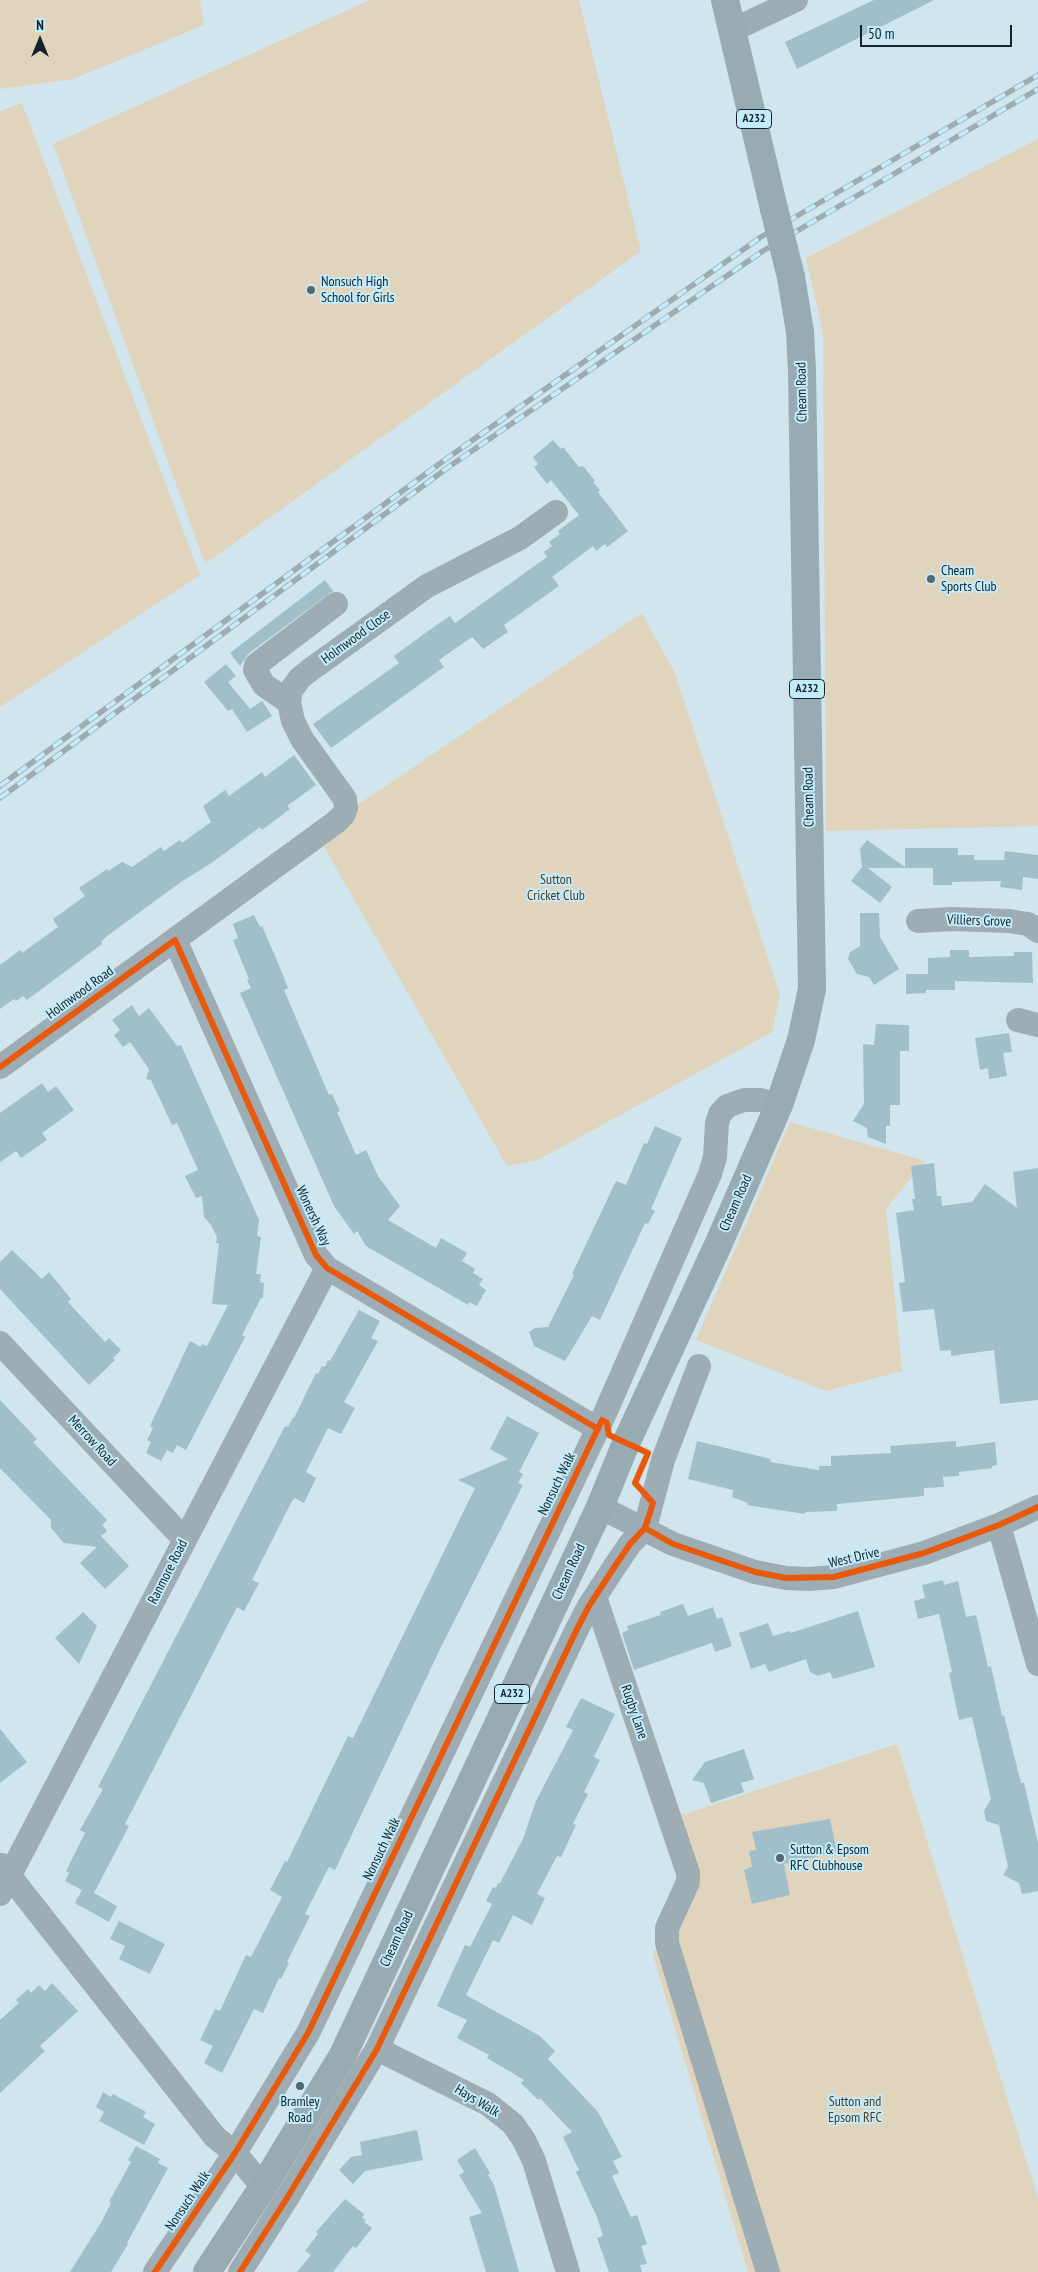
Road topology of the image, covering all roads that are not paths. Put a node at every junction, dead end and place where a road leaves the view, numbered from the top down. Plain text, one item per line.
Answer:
1 (726, 0) edge
2 (796, 0) edge
3 (733, 30) junction
4 (556, 512) dead end
5 (336, 604) dead end
6 (289, 702) junction
7 (918, 921) dead end
8 (1038, 931) edge
9 (175, 940) junction
10 (0, 1067) edge
11 (779, 1105) junction
12 (327, 1268) junction
13 (0, 1343) edge
14 (699, 1366) dead end
15 (598, 1429) junction
16 (600, 1506) junction
17 (1038, 1507) edge
18 (999, 1525) junction
19 (645, 1528) junction
20 (184, 1540) junction
21 (595, 1597) junction
22 (1038, 1664) edge
23 (3, 1878) edge
24 (377, 2049) junction
25 (235, 2153) junction
26 (263, 2187) junction
27 (155, 2272) edge
28 (207, 2272) edge
29 (240, 2272) edge
30 (568, 2272) edge
31 (768, 2272) edge

1 - 3 highway, A232
2 - 3 street
3 - 11 highway, Cheam Road / A232, bridge
4 - 6 street, Holmwood Close
5 - 6 street
6 - 9 street, Holmwood Road
7 - 8 street, Villiers Grove
9 - 10 street, Holmwood Road
9 - 12 street, Wonersh Way
11 - 15 street, Nonsuch Walk
11 - 16 highway, Cheam Road / A232
12 - 15 street, Wonersh Way
12 - 20 street, Ranmore Road
13 - 20 street, Merrow Road
14 - 19 street
15 - 25 street, Nonsuch Walk
16 - 19 street, West Drive
16 - 26 highway, Cheam Road / A232
17 - 18 street, West Drive
18 - 19 street, West Drive
18 - 22 street
19 - 21 street
20 - 23 street, Ranmore Road
21 - 24 street
21 - 31 street, Rugby Lane
23 - 25 street
24 - 29 street
24 - 30 street, Hays Walk
25 - 26 street
25 - 27 street, Nonsuch Walk
26 - 28 highway, Cheam Road / A232

